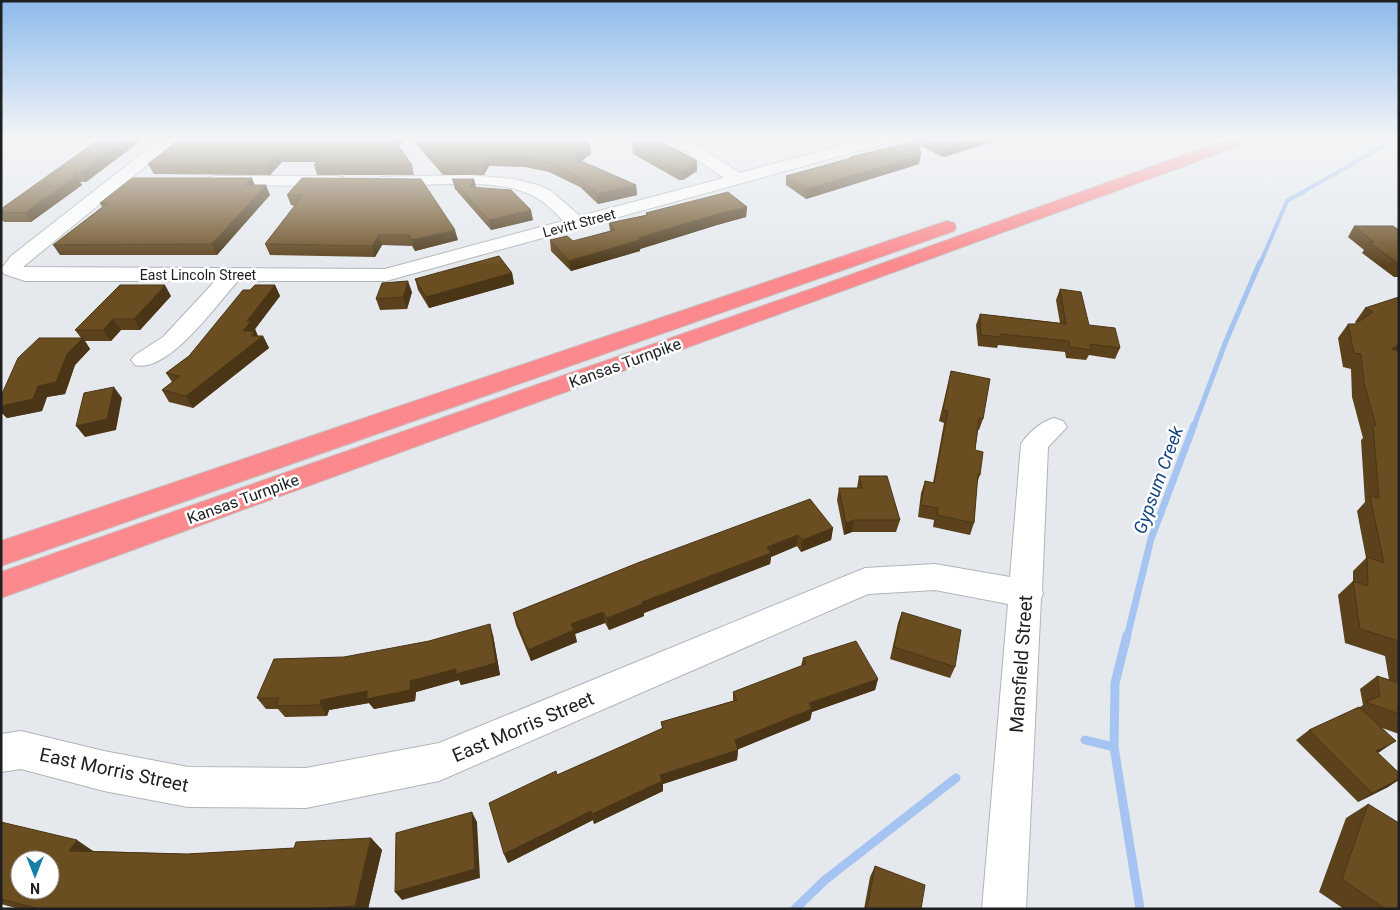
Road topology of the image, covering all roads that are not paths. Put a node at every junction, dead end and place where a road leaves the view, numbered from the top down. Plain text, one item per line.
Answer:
1 (737, 180) edge
2 (1081, 180) edge
3 (1131, 180) edge
4 (118, 181) joint
5 (148, 181) edge
6 (198, 181) edge
7 (576, 223) junction
8 (232, 275) junction
9 (386, 275) joint
10 (143, 360) dead end
11 (1054, 427) dead end
12 (1, 554) edge
13 (1, 585) edge
14 (1027, 594) junction
15 (1, 753) edge
16 (1004, 909) edge

1 - 7 street, Levitt Street
2 - 12 highway, Kansas Turnpike
3 - 13 highway, Kansas Turnpike
4 - 5 street
4 - 8 street, East Lincoln Street
6 - 7 street
7 - 9 street, Levitt Street
8 - 9 street, East Lincoln Street
8 - 10 street
11 - 14 street, Mansfield Street
14 - 15 street, East Morris Street
14 - 16 street, Mansfield Street

